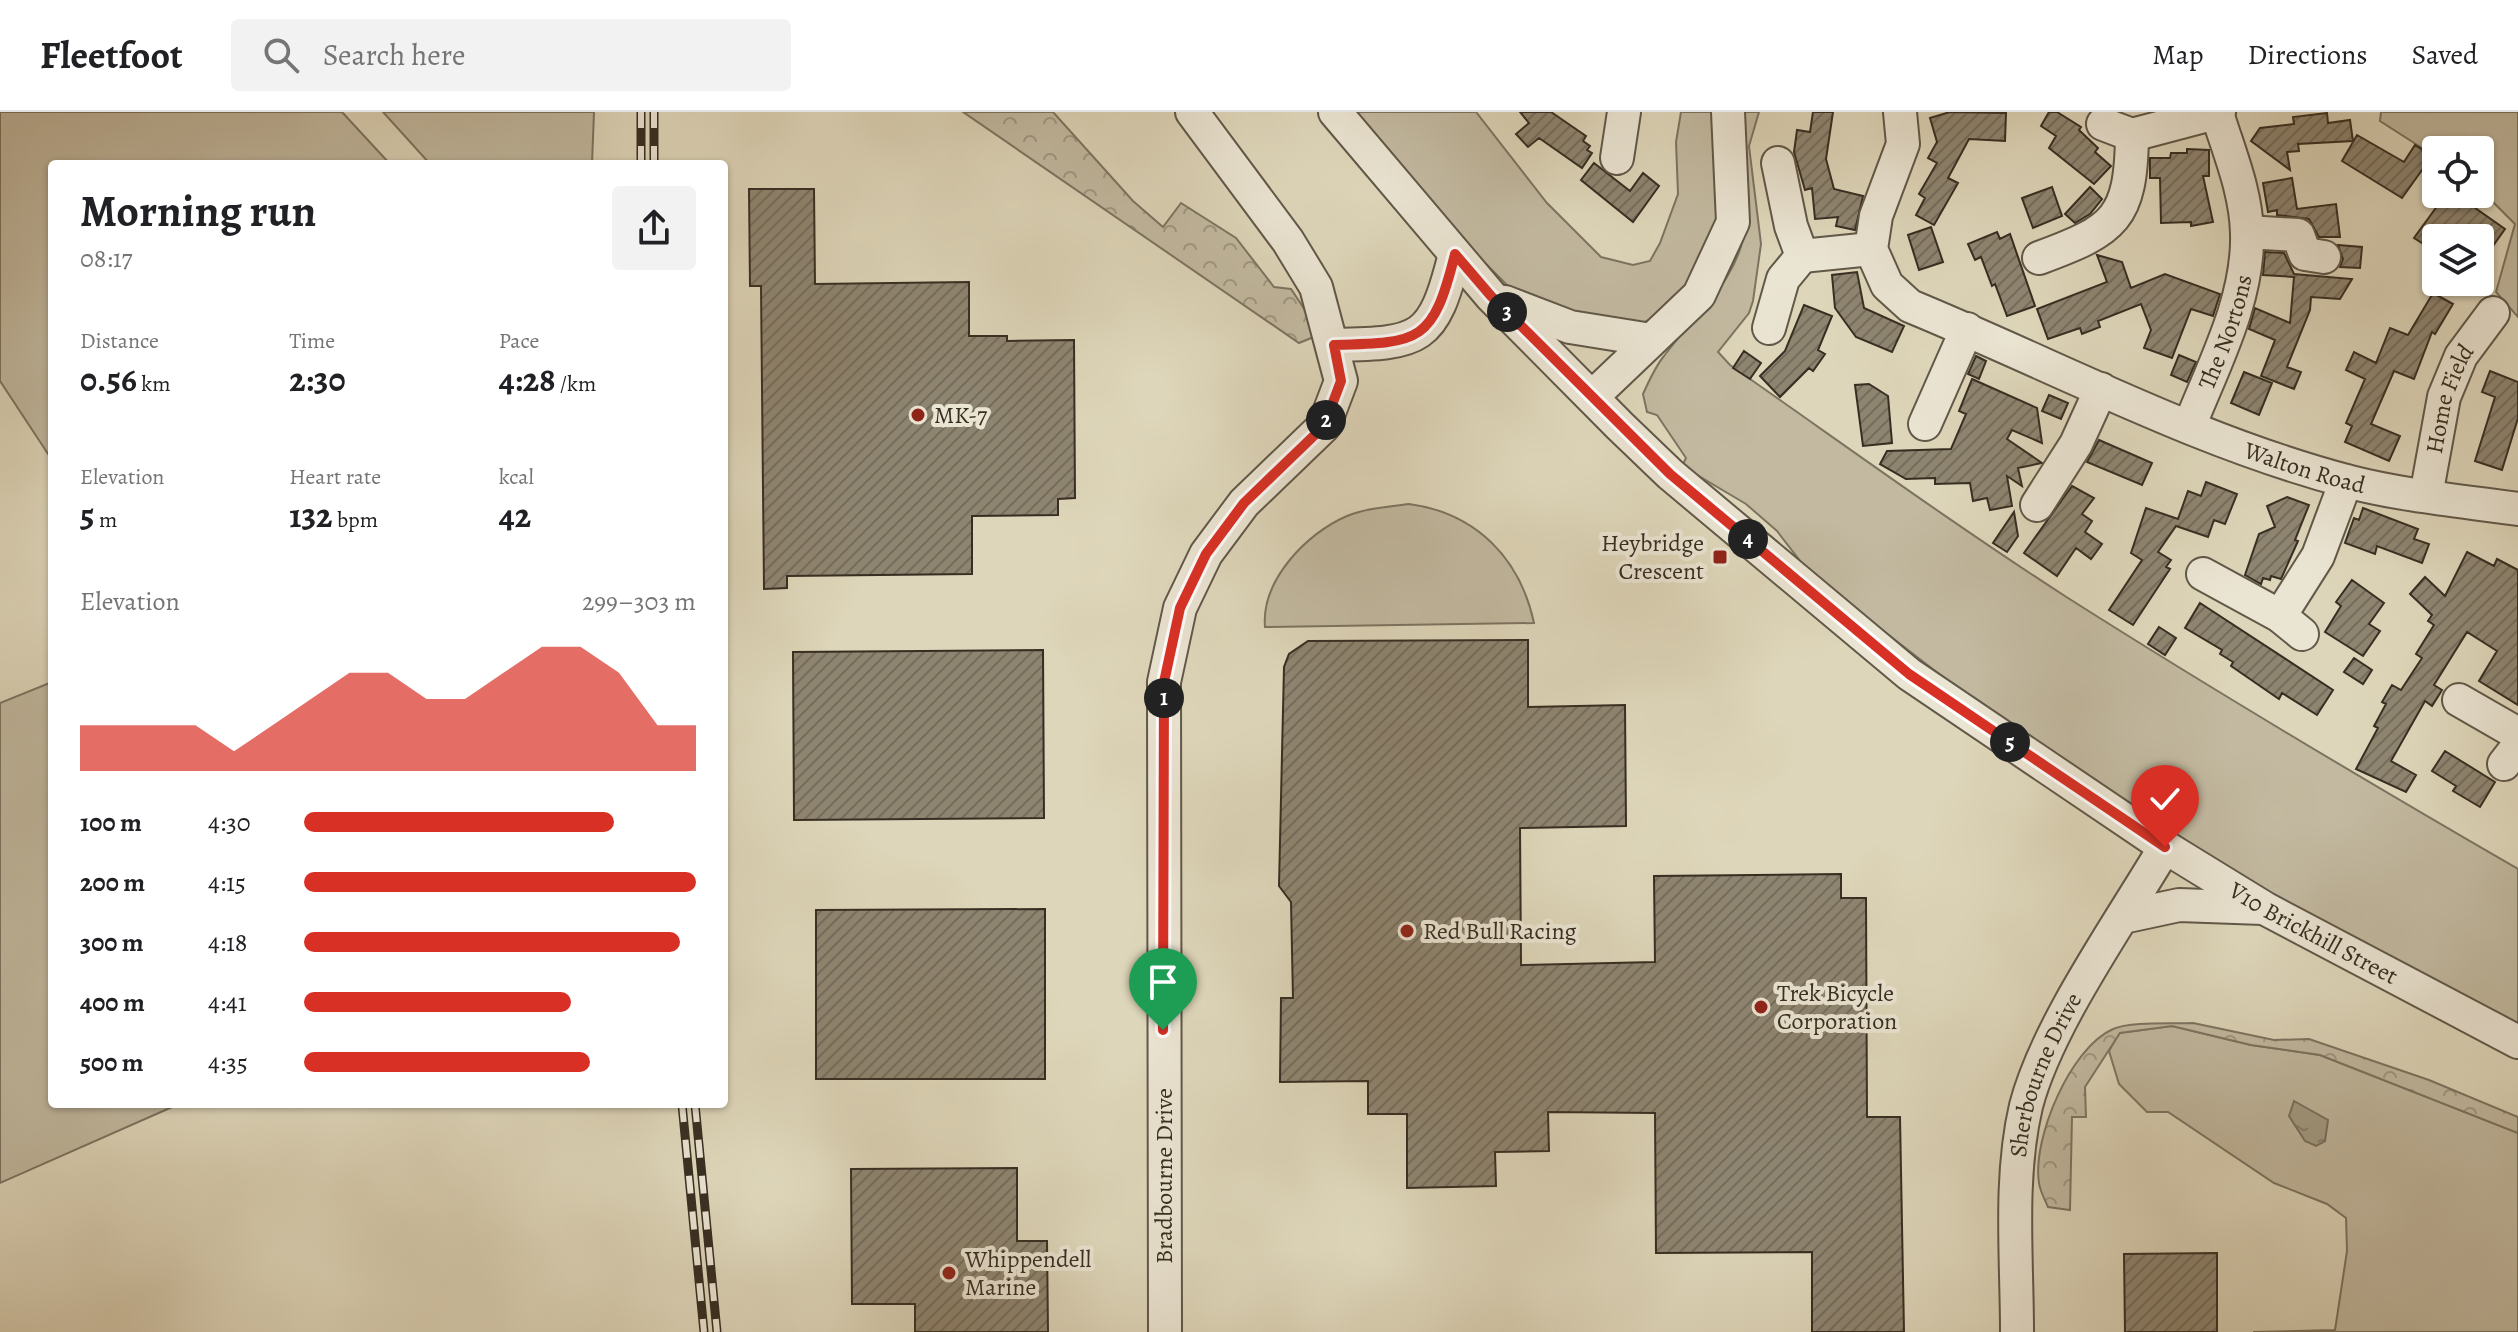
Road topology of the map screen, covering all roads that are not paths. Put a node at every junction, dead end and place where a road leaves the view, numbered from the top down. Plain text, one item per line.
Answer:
1 (1192, 112) edge
2 (1335, 112) edge
3 (1624, 112) edge
4 (1728, 112) edge
5 (1900, 112) edge
6 (2218, 112) edge
7 (1617, 158) dead end
8 (1778, 163) dead end
9 (2247, 232) junction
10 (1871, 249) junction
11 (1455, 254) junction
12 (2038, 255) dead end
13 (1802, 256) junction
14 (2324, 257) dead end
15 (1491, 296) junction
16 (2497, 310) dead end
17 (1769, 328) dead end
18 (1967, 329) junction
19 (1651, 340) junction
20 (1334, 345) junction
21 (2101, 389) junction
22 (1592, 397) junction
23 (1925, 424) dead end
24 (2189, 427) junction
25 (2346, 481) junction
26 (2426, 496) junction
27 (2037, 505) dead end
28 (2518, 509) edge
29 (2196, 577) dead end
30 (2459, 700) dead end
31 (2518, 734) edge
32 (2165, 847) junction
33 (2266, 909) junction
34 (2123, 917) junction
35 (2518, 1042) edge
36 (1165, 1332) edge
37 (2017, 1332) edge

1 - 20 street, Bradbourne Drive
2 - 11 street, V10 Brickhill Street
3 - 7 street
4 - 19 street
5 - 10 street
6 - 9 street, The Nortons
6 - 12 street, The Nortons
8 - 13 street
9 - 14 street
9 - 24 street, The Nortons
10 - 13 street
10 - 18 street, Walton Road
11 - 15 street, V10 Brickhill Street
11 - 20 street
13 - 17 street
15 - 19 street
15 - 22 street, V10 Brickhill Street
16 - 26 street, Home Field
18 - 21 street, Walton Road
18 - 23 street
19 - 22 street
20 - 36 street, Bradbourne Drive
21 - 24 street, Walton Road
21 - 27 street
22 - 32 street, V10 Brickhill Street
24 - 25 street, Walton Road
25 - 26 street, Walton Road
25 - 29 street
26 - 28 street, Walton Road
30 - 31 street
32 - 33 street, V10 Brickhill Street
32 - 34 street, Sherbourne Drive
33 - 34 street
33 - 35 street, V10 Brickhill Street
34 - 37 street, Sherbourne Drive

